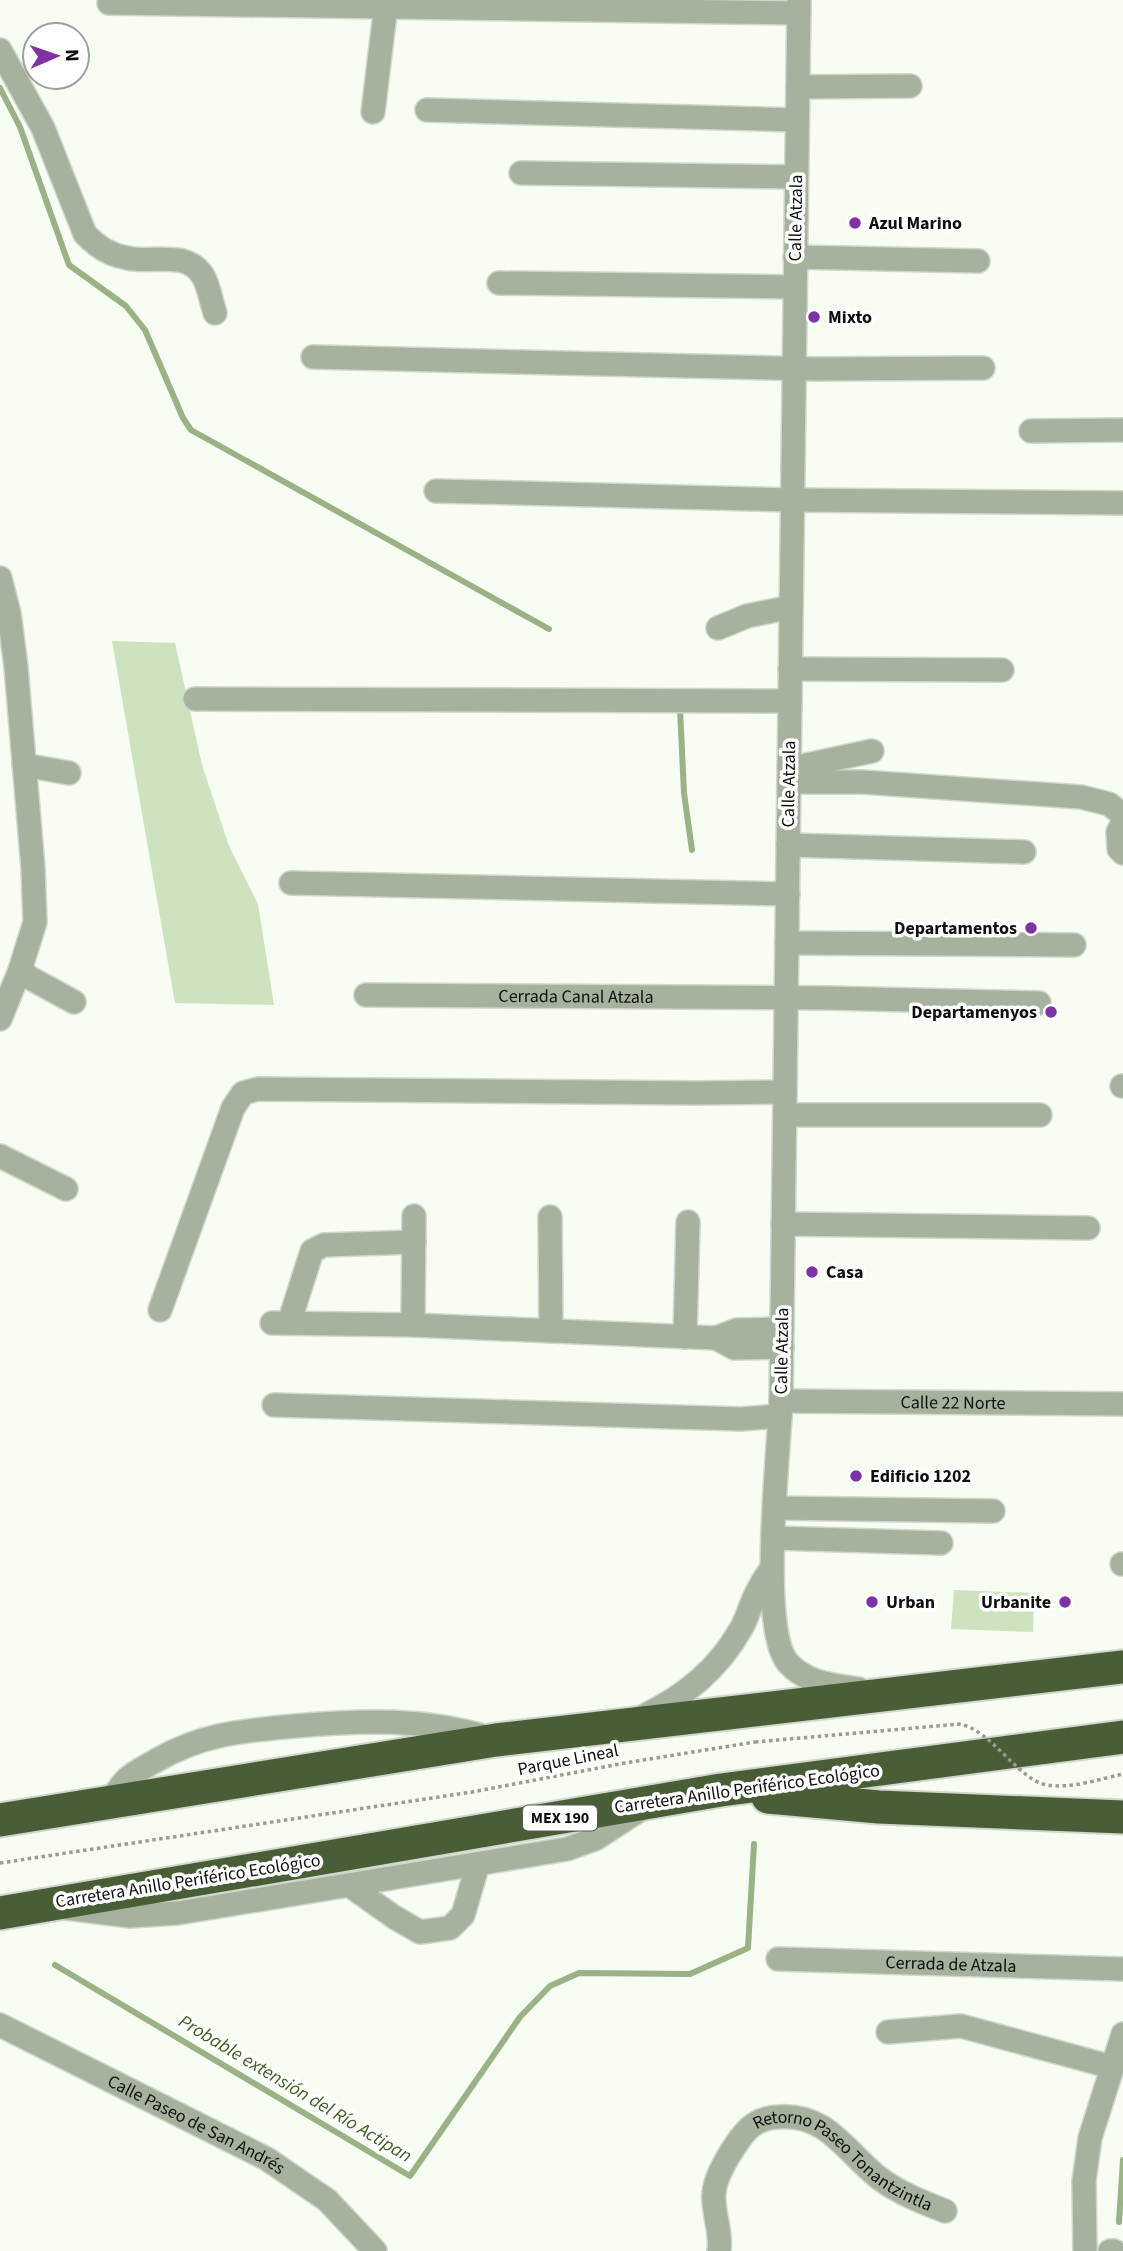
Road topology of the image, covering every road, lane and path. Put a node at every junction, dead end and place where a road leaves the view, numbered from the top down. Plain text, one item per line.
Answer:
1 (109, 3) dead end
2 (386, 5) junction
3 (799, 6) edge
4 (0, 50) edge
5 (910, 86) dead end
6 (798, 87) junction
7 (427, 110) dead end
8 (373, 112) dead end
9 (797, 120) junction
10 (521, 173) dead end
11 (796, 177) junction
12 (795, 257) junction
13 (978, 261) dead end
14 (499, 283) dead end
15 (795, 286) junction
16 (215, 313) dead end
17 (313, 357) dead end
18 (794, 368) junction
19 (983, 368) dead end
20 (1123, 430) edge
21 (1031, 431) dead end
22 (436, 491) dead end
23 (792, 500) junction
24 (1123, 503) edge
25 (0, 578) edge
26 (791, 607) junction
27 (718, 628) dead end
28 (790, 669) junction
29 (1002, 670) dead end
30 (195, 699) dead end
31 (790, 701) junction
32 (10, 704) edge
33 (872, 751) dead end
34 (24, 765) junction
35 (69, 773) dead end
36 (789, 774) junction
37 (1123, 815) edge
38 (1123, 822) edge
39 (788, 845) junction
40 (1024, 852) dead end
41 (1123, 853) edge
42 (291, 883) dead end
43 (788, 894) junction
44 (787, 943) junction
45 (1074, 945) dead end
46 (20, 970) junction
47 (366, 995) dead end
48 (786, 998) junction
49 (74, 1002) dead end
50 (1039, 1003) dead end
51 (0, 1019) edge
52 (785, 1092) junction
53 (785, 1115) junction
54 (1040, 1115) dead end
55 (0, 1156) edge
56 (65, 1189) dead end
57 (414, 1216) dead end
58 (550, 1217) dead end
59 (688, 1222) dead end
60 (783, 1224) junction
61 (1088, 1228) dead end
62 (414, 1242) junction
63 (160, 1310) dead end
64 (413, 1325) junction
65 (551, 1331) junction
66 (685, 1337) junction
67 (782, 1338) junction
68 (1123, 1404) edge
69 (274, 1405) dead end
70 (781, 1409) junction
71 (775, 1508) junction
72 (993, 1511) dead end
73 (773, 1538) junction
74 (941, 1543) dead end
75 (771, 1569) junction
76 (1123, 1667) edge
77 (898, 1693) junction
78 (626, 1725) junction
79 (1123, 1737) edge
80 (496, 1740) junction
81 (1123, 1774) edge
82 (721, 1790) junction
83 (110, 1801) junction
84 (652, 1802) junction
85 (1123, 1817) edge
86 (0, 1820) edge
87 (0, 1863) edge
88 (478, 1864) junction
89 (349, 1885) junction
90 (49, 1903) junction
91 (0, 1913) edge
92 (778, 1959) dead end
93 (1123, 1969) edge
94 (0, 2025) edge
95 (888, 2032) dead end
96 (1123, 2034) edge
97 (1112, 2067) junction
98 (945, 2211) dead end
99 (375, 2251) edge
100 (719, 2251) edge
101 (1085, 2251) edge

1 - 2 street
2 - 3 street
2 - 8 street
3 - 6 street, Calle Atzala
4 - 16 street
5 - 6 street
6 - 9 street, Calle Atzala
7 - 9 street
9 - 11 street, Calle Atzala
10 - 11 street
11 - 12 street, Calle Atzala
12 - 13 street
12 - 15 street, Calle Atzala
14 - 15 street
15 - 18 street, Calle Atzala
17 - 18 street
18 - 19 street
18 - 23 street, Calle Atzala
20 - 21 street
22 - 23 street
23 - 24 street
23 - 26 street, Calle Atzala
25 - 32 street
26 - 27 street
26 - 28 street, Calle Atzala
28 - 29 street
28 - 31 street, Calle Atzala
30 - 31 street
31 - 36 street, Calle Atzala
32 - 34 street
33 - 36 street
34 - 35 street
34 - 46 street
36 - 37 street
36 - 39 street, Calle Atzala
38 - 41 street
39 - 40 street
39 - 43 street, Calle Atzala
42 - 43 street
43 - 44 street, Calle Atzala
44 - 45 street
44 - 48 street, Calle Atzala
46 - 49 street
46 - 51 street
47 - 48 street, Cerrada Canal Atzala
48 - 50 street, Cerrada Canal Atzala
48 - 52 street, Calle Atzala
52 - 53 street, Calle Atzala
52 - 63 street
53 - 54 street
53 - 60 street, Calle Atzala
55 - 56 street
57 - 62 street
58 - 65 street
59 - 66 street
60 - 61 street
60 - 67 street, Calle Atzala
62 - 64 street
62 - 64 street
64 - 65 street
65 - 66 street
66 - 67 street
67 - 70 street, Calle Atzala
68 - 70 street, Calle 22 Norte
69 - 70 street, Calle 22 Norte
70 - 71 street, Calle Atzala
71 - 72 street
71 - 73 street, Calle Atzala
73 - 74 street
73 - 75 street, Calle Atzala
75 - 77 street, Calle Atzala
75 - 78 street, Calle Atzala
76 - 77 highway
77 - 78 highway
78 - 80 highway
79 - 82 highway, Carretera Anillo Periférico Ecológico / MEX 190
80 - 83 highway
80 - 83 street
81 - 87 path, Parque Lineal, bridge
82 - 84 highway, Carretera Anillo Periférico Ecológico / MEX 190
82 - 85 highway
83 - 86 highway
84 - 88 street
84 - 90 highway, Carretera Anillo Periférico Ecológico / MEX 190
88 - 89 street
88 - 89 street
89 - 90 street
90 - 91 highway, Carretera Anillo Periférico Ecológico / MEX 190
92 - 93 street, Cerrada de Atzala
94 - 99 street, Calle Paseo de San Andrés
95 - 97 street
96 - 97 street
97 - 101 street
98 - 100 street, Retorno Paseo Tonantzintla

